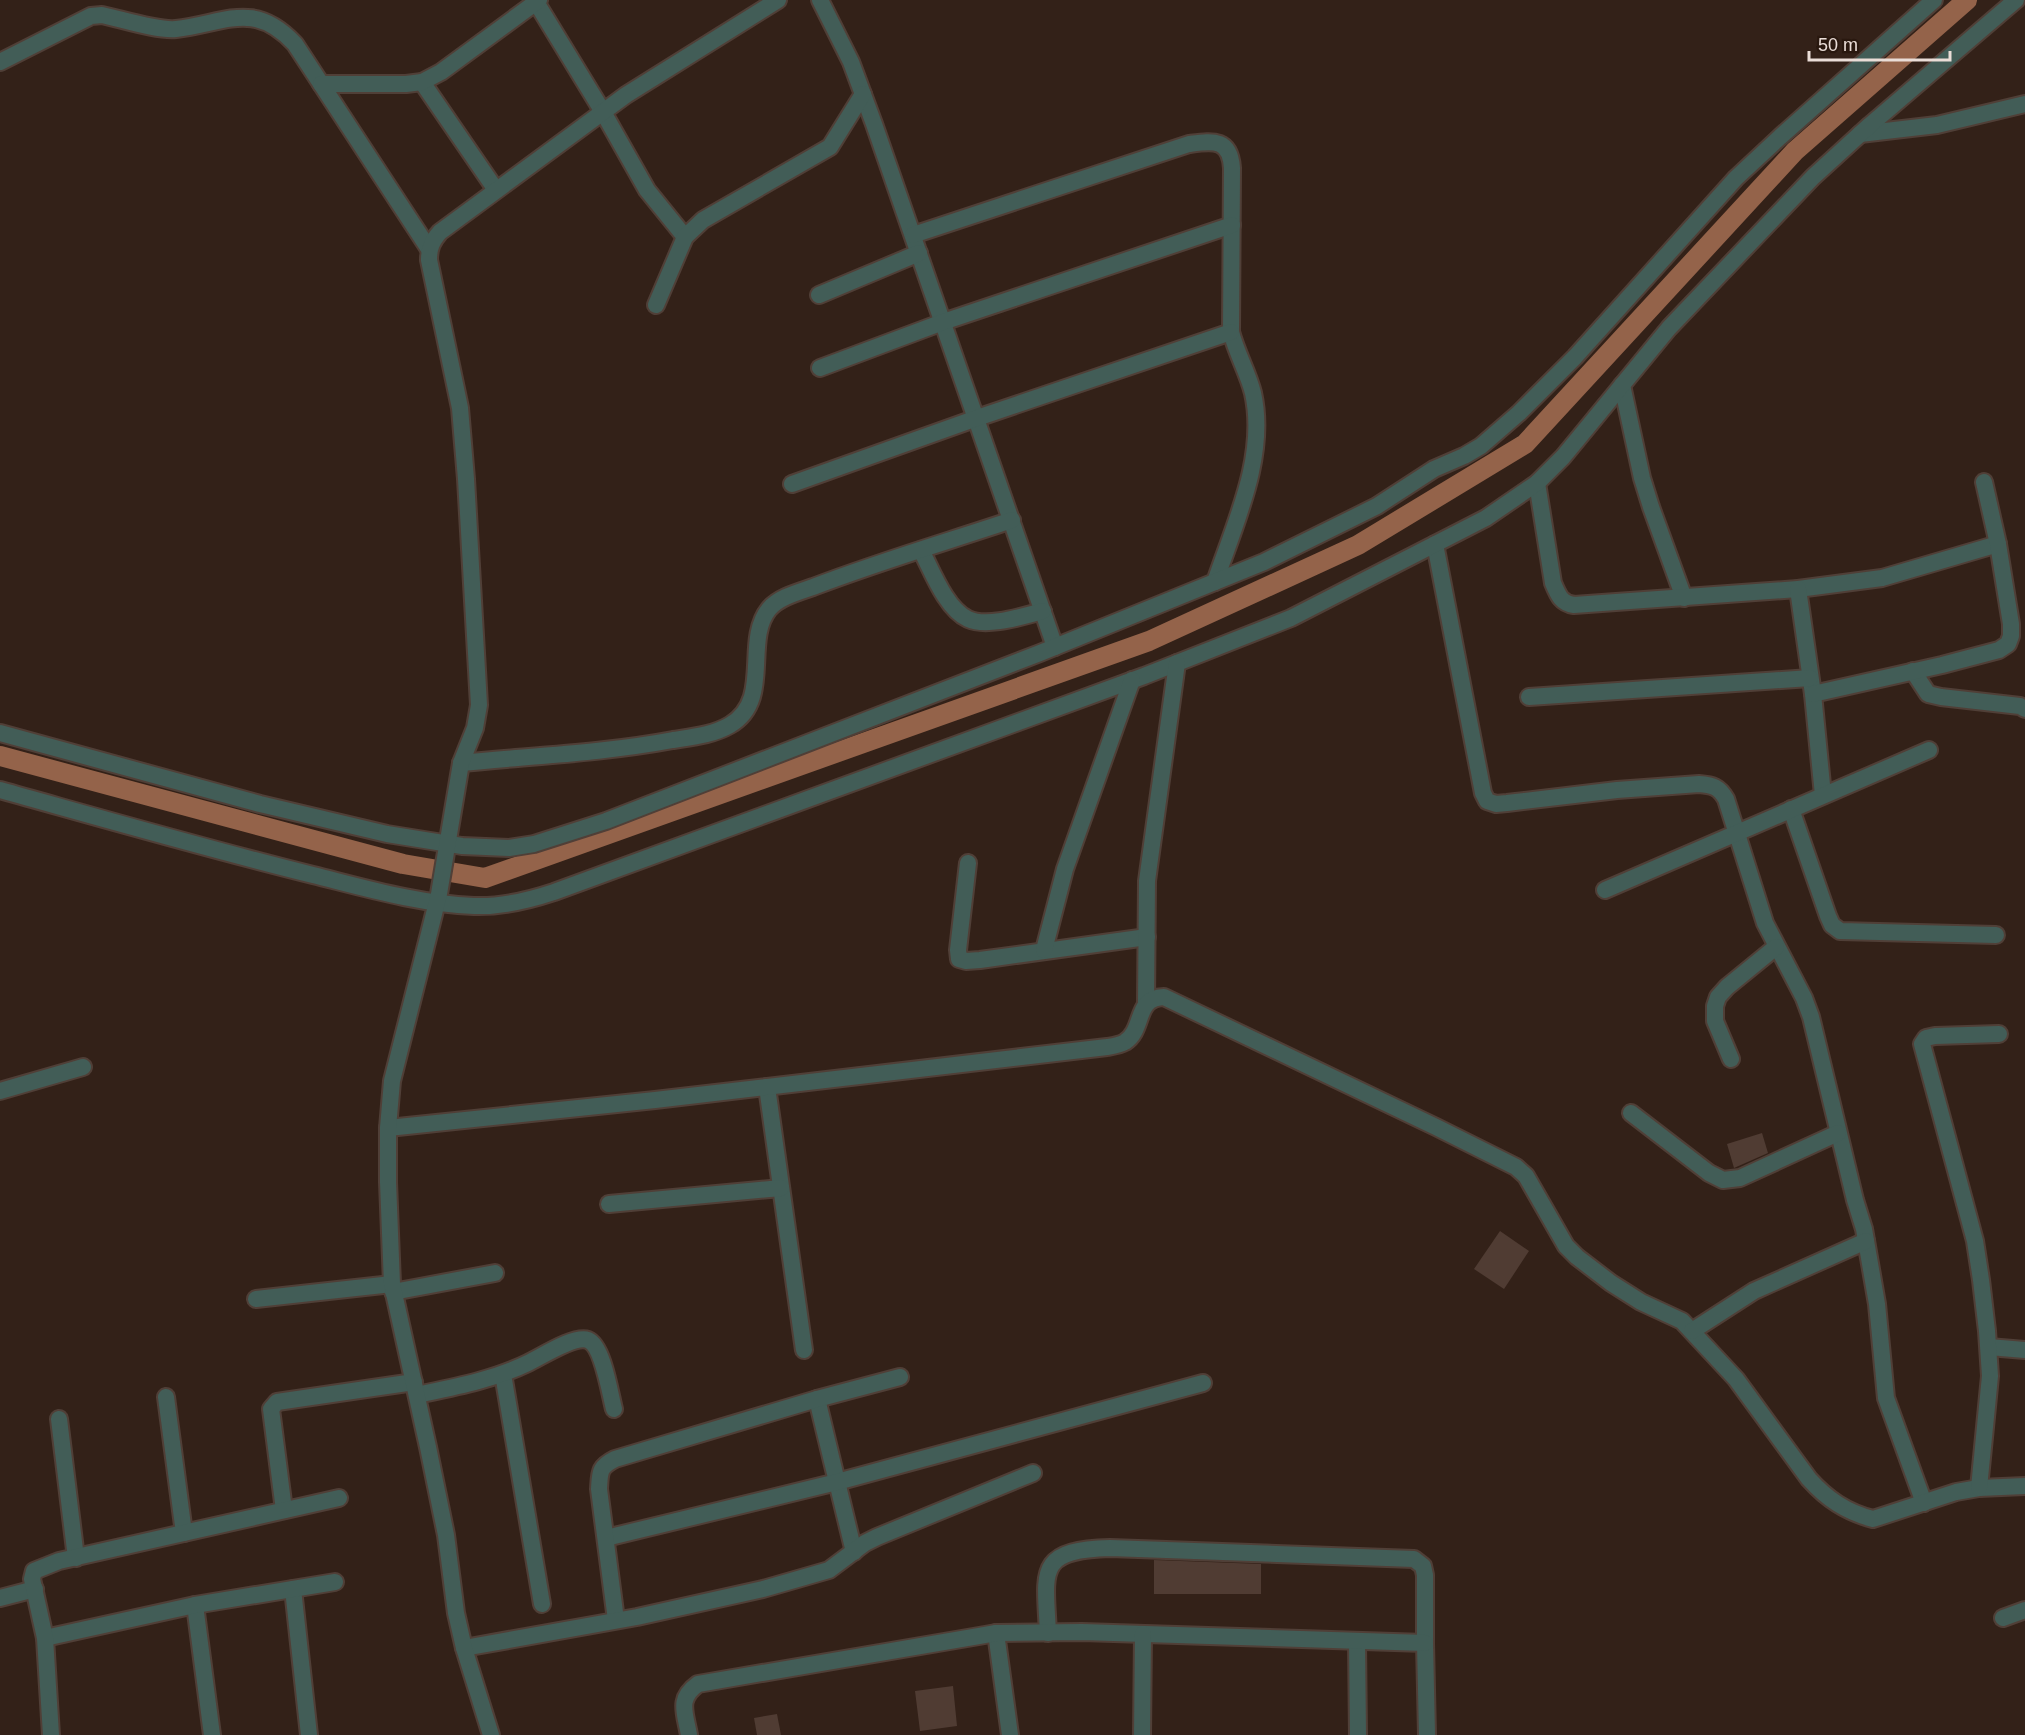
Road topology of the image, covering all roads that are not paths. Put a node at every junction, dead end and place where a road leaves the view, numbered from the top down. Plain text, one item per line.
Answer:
1 (778, 0) edge
2 (820, 0) edge
3 (1934, 0) edge
4 (2016, 0) edge
5 (538, 1) edge
6 (0, 62) edge
7 (422, 82) junction
8 (321, 84) junction
9 (862, 94) junction
10 (2025, 104) edge
11 (603, 112) junction
12 (1860, 134) junction
13 (496, 190) junction
14 (1232, 225) junction
15 (913, 236) junction
16 (685, 237) junction
17 (429, 249) junction
18 (919, 254) junction
19 (819, 295) dead end
20 (656, 305) dead end
21 (943, 322) junction
22 (1231, 332) junction
23 (820, 368) dead end
24 (1622, 385) junction
25 (976, 418) junction
26 (1984, 482) dead end
27 (1537, 483) junction
28 (792, 484) dead end
29 (1012, 520) junction
30 (1436, 544) junction
31 (1998, 544) junction
32 (921, 550) junction
33 (1215, 582) junction
34 (1798, 589) junction
35 (1684, 598) junction
36 (1043, 611) junction
37 (1055, 646) junction
38 (1177, 663) junction
39 (1914, 671) junction
40 (1132, 680) junction
41 (1811, 686) junction
42 (1529, 697) dead end
43 (2025, 709) edge
44 (0, 733) edge
45 (1929, 750) dead end
46 (461, 763) junction
47 (0, 790) edge
48 (1822, 795) junction
49 (1791, 809) junction
50 (1737, 832) junction
51 (446, 849) junction
52 (968, 863) dead end
53 (1605, 890) dead end
54 (438, 898) junction
55 (1996, 935) dead end
56 (1147, 937) junction
57 (1776, 947) junction
58 (1044, 950) junction
59 (1146, 1003) junction
60 (1999, 1034) dead end
61 (1731, 1059) dead end
62 (83, 1067) dead end
63 (767, 1087) junction
64 (0, 1091) edge
65 (1631, 1113) dead end
66 (388, 1128) junction
67 (1838, 1133) junction
68 (781, 1188) junction
69 (609, 1204) dead end
70 (1866, 1241) junction
71 (495, 1273) dead end
72 (393, 1288) junction
73 (256, 1299) dead end
74 (1692, 1331) junction
75 (1989, 1347) junction
76 (804, 1350) dead end
77 (2025, 1350) edge
78 (503, 1374) junction
79 (900, 1377) dead end
80 (1203, 1383) dead end
81 (415, 1388) junction
82 (166, 1397) dead end
83 (817, 1399) junction
84 (614, 1409) dead end
85 (59, 1419) dead end
86 (1033, 1473) dead end
87 (837, 1482) junction
88 (2025, 1486) edge
89 (1979, 1488) junction
90 (339, 1498) dead end
91 (1924, 1503) junction
92 (284, 1510) junction
93 (184, 1533) junction
94 (606, 1538) junction
95 (854, 1552) junction
96 (76, 1558) junction
97 (335, 1582) dead end
98 (35, 1589) junction
99 (293, 1589) junction
100 (0, 1598) edge
101 (542, 1604) dead end
102 (195, 1605) junction
103 (2025, 1611) edge
104 (2003, 1618) dead end
105 (616, 1620) junction
106 (996, 1633) junction
107 (1048, 1633) junction
108 (1143, 1634) junction
109 (45, 1638) junction
110 (1357, 1641) junction
111 (1425, 1643) junction
112 (464, 1648) junction
113 (51, 1735) edge
114 (212, 1735) edge
115 (309, 1735) edge
116 (491, 1735) edge
117 (689, 1735) edge
118 (1010, 1735) edge
119 (1142, 1735) edge
120 (1358, 1735) edge
121 (1427, 1735) edge

1 - 11 street
2 - 9 street
3 - 33 street
4 - 12 street
5 - 7 street
5 - 11 street
6 - 8 street
7 - 8 street
7 - 13 street
8 - 17 street
9 - 15 street
9 - 16 street
10 - 12 street
11 - 13 street
11 - 16 street
12 - 24 street
13 - 17 street
14 - 15 street
14 - 21 street
14 - 22 street
15 - 18 street
16 - 20 street
17 - 46 street
18 - 19 street
18 - 21 street
21 - 23 street
21 - 25 street
22 - 25 street
22 - 33 street
24 - 27 street
24 - 35 street
25 - 28 street
25 - 29 street
26 - 31 street
27 - 30 street
27 - 35 street
29 - 32 street
29 - 36 street
30 - 38 street
30 - 50 street
31 - 34 street
31 - 39 street
32 - 36 street
32 - 46 street
33 - 37 street
34 - 35 street
34 - 41 street
36 - 37 street
37 - 51 street
38 - 40 street
38 - 56 street
39 - 41 street
39 - 43 street
40 - 54 street
40 - 58 street
41 - 42 street
41 - 48 street
44 - 51 street
45 - 48 street
46 - 51 street
47 - 54 street
48 - 49 street
49 - 50 street
49 - 55 street
50 - 53 street
50 - 57 street
51 - 54 street
52 - 58 street
54 - 66 street
56 - 58 street
56 - 59 street
57 - 61 street
57 - 67 street
59 - 63 street
59 - 74 street
60 - 75 street
62 - 64 street
63 - 66 street
63 - 68 street
65 - 67 street
66 - 72 street
67 - 70 street
68 - 69 street
68 - 76 street
70 - 74 street
70 - 91 street
71 - 72 street
72 - 73 street
72 - 81 street
74 - 91 street
75 - 77 street
75 - 89 street
78 - 81 street
78 - 84 street
78 - 101 street
79 - 83 street
80 - 87 street
81 - 92 street
81 - 112 street
82 - 93 street
83 - 87 street
83 - 94 street
85 - 96 street
86 - 95 street
87 - 94 street
87 - 95 street
88 - 89 street
89 - 91 street
90 - 92 street
92 - 93 street
93 - 96 street
94 - 105 street
95 - 105 street
96 - 98 street
97 - 99 street
98 - 100 street
98 - 109 street
99 - 102 street
99 - 115 street
102 - 109 street
102 - 114 street
103 - 104 street
105 - 112 street
106 - 107 street
106 - 117 street
106 - 118 street
107 - 108 street
107 - 111 street
108 - 110 street
108 - 119 street
109 - 113 street
110 - 111 street
110 - 120 street
111 - 121 street
112 - 116 street

